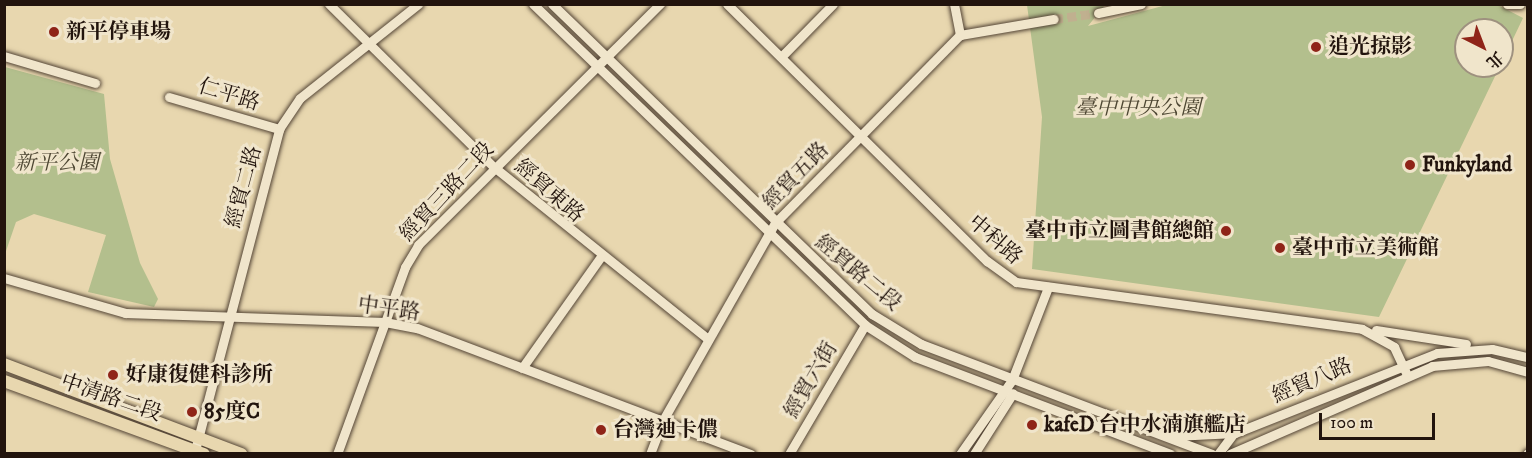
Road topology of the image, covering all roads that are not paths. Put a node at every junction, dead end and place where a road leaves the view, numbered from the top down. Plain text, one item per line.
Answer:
1 (329, 4) edge
2 (418, 4) edge
3 (533, 4) edge
4 (552, 4) edge
5 (660, 4) edge
6 (727, 4) edge
7 (833, 4) edge
8 (954, 4) edge
9 (1141, 4) edge
10 (1507, 4) edge
11 (1519, 5) edge
12 (1098, 13) tunnel mouth
13 (1054, 19) tunnel mouth
14 (960, 35) junction
15 (369, 44) junction
16 (4, 56) edge
17 (605, 57) junction
18 (781, 57) junction
19 (595, 67) junction
20 (95, 83) dead end
21 (169, 96) dead end
22 (279, 129) junction
23 (861, 136) junction
24 (494, 167) junction
25 (775, 223) junction
26 (767, 235) junction
27 (600, 258) junction
28 (4, 278) edge
29 (1048, 287) junction
30 (230, 316) junction
31 (385, 322) junction
32 (865, 325) junction
33 (1362, 329) junction
34 (708, 339) junction
35 (1492, 349) junction
36 (1527, 357) edge
37 (1403, 363) junction
38 (4, 364) edge
39 (522, 368) junction
40 (1527, 372) edge
41 (1407, 375) junction
42 (1012, 380) junction
43 (4, 381) edge
44 (1003, 393) junction
45 (1014, 397) junction
46 (663, 420) junction
47 (1235, 433) junction
48 (1162, 436) junction
49 (198, 448) edge
50 (241, 453) edge
51 (337, 453) edge
52 (650, 453) edge
53 (751, 453) edge
54 (789, 453) edge
55 (960, 453) edge
56 (974, 453) edge
57 (1170, 453) edge
58 (1212, 453) edge
59 (1218, 453) edge
60 (1230, 453) edge

1 - 15 street, 經貿東路
2 - 15 street, 經貿二路
3 - 19 street, 經貿路二段
4 - 17 street, 經貿路二段
5 - 17 street, 經貿三路二段
6 - 18 street, 中科路
7 - 18 street
8 - 14 street
9 - 12 street
10 - 11 street
13 - 14 street
14 - 23 street, 經貿五路
15 - 22 street, 經貿二路
15 - 24 street, 經貿東路
16 - 20 street
17 - 19 street, 經貿三路二段
17 - 25 street, 經貿路二段
18 - 23 street, 中科路
19 - 24 street, 經貿三路二段
19 - 26 street, 經貿路二段
21 - 22 street, 仁平路
22 - 30 street, 經貿二路
23 - 25 street, 經貿五路
23 - 29 street, 中科路
24 - 27 street, 經貿東路
24 - 31 street, 經貿三路二段
25 - 26 street, 經貿五路
25 - 42 street, 經貿路二段
26 - 32 street, 經貿路二段
26 - 34 street, 經貿五路
27 - 34 street, 經貿東路
27 - 39 street
28 - 30 street, 中平路
29 - 33 street, 中科路
29 - 42 street
30 - 31 street, 中平路
30 - 49 street, 經貿二路
31 - 39 street, 中平路
31 - 51 street, 經貿三路二段
32 - 44 street, 經貿路二段
32 - 54 street, 經貿六街
33 - 35 street, 中科路
33 - 37 street, 中科路
34 - 46 street, 經貿五路
35 - 36 street, 中科路
35 - 37 street, 中科路
37 - 41 street, 中科路
37 - 47 street, 經貿八路
38 - 49 main road, 中清路二段
39 - 46 street, 中平路
40 - 41 street
41 - 60 street, 經貿八路
42 - 44 street
42 - 45 street
42 - 48 street, 經貿路二段
43 - 49 main road, 中清路二段
44 - 45 street, 經貿路二段
44 - 55 street
45 - 56 street
45 - 57 street, 經貿路二段
46 - 52 street, 經貿五路
46 - 53 street, 中平路
47 - 48 street, 經貿八路
47 - 59 street, 經貿八路
48 - 58 street, 經貿路二段
49 - 50 main road, 中清路二段

